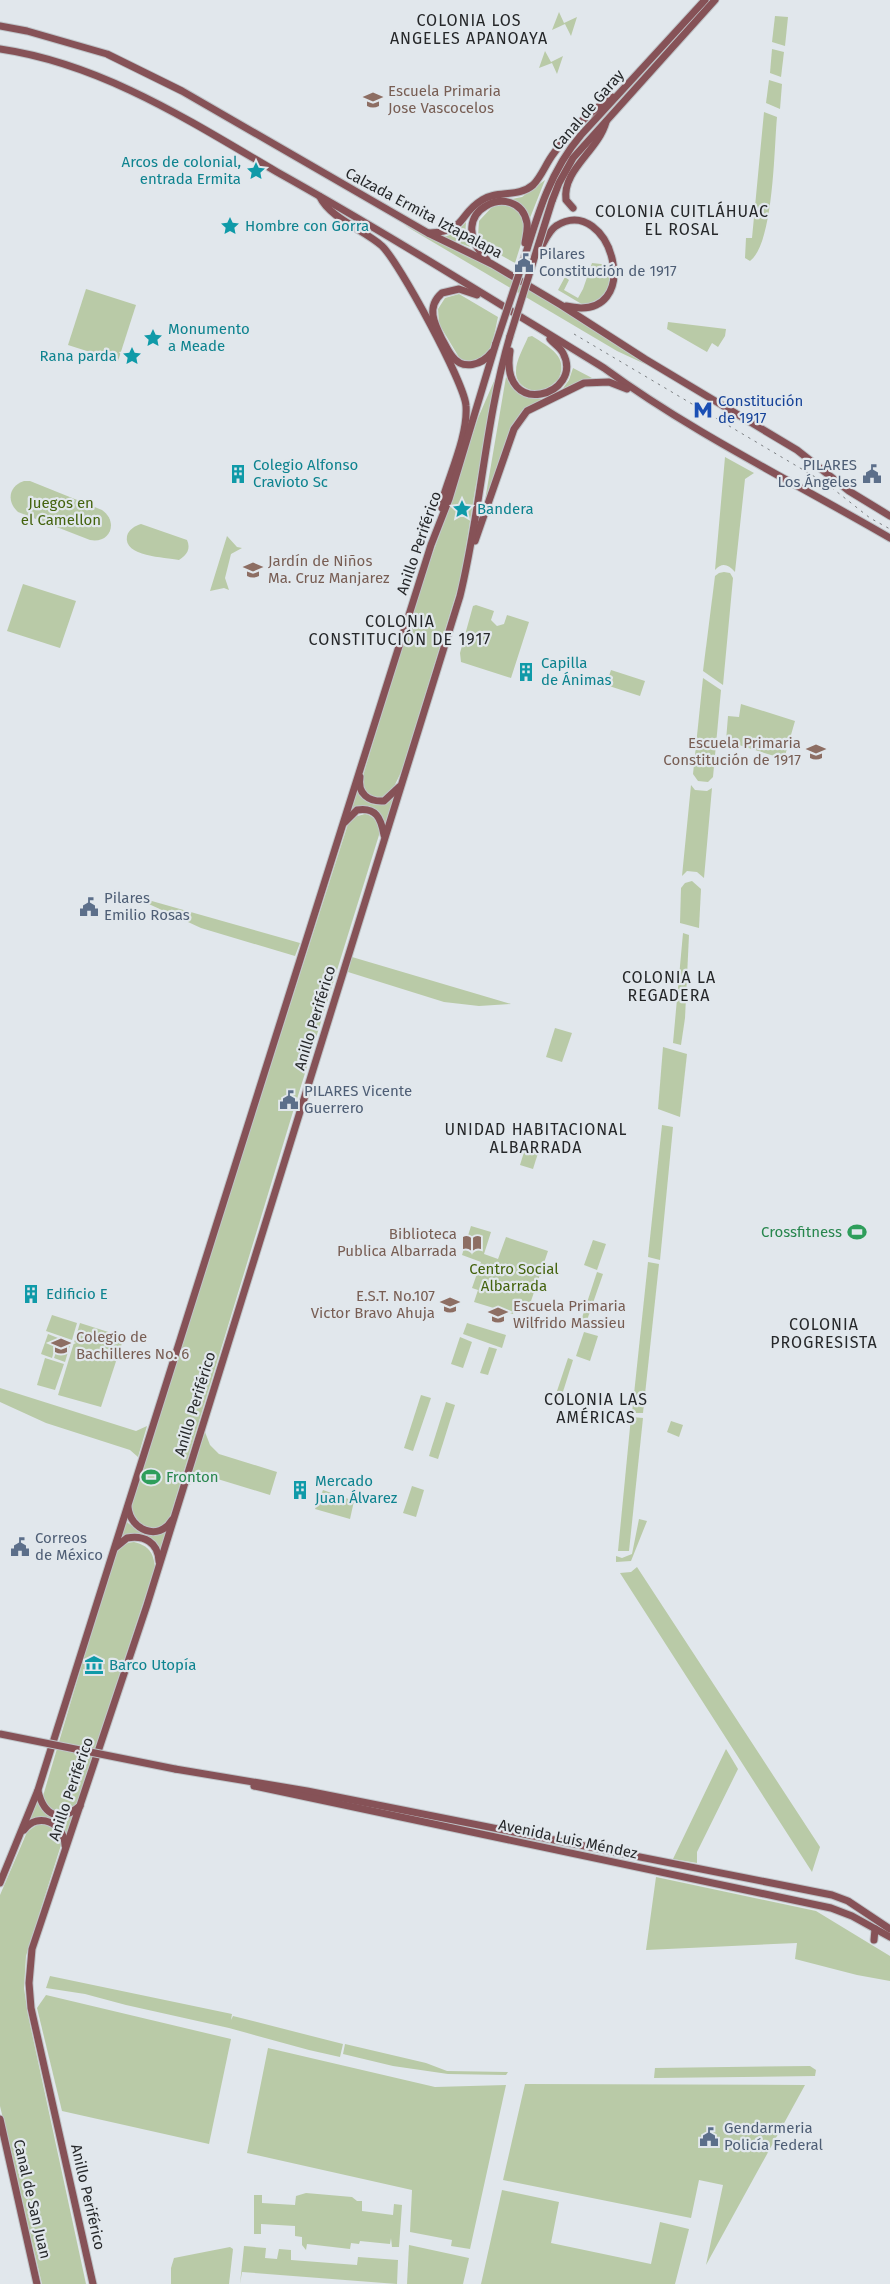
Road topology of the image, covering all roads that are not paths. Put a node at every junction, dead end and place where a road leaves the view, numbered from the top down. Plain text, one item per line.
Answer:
1 (705, 0) edge
2 (715, 0) edge
3 (0, 26) edge
4 (0, 49) edge
5 (621, 92) junction
6 (607, 120) junction
7 (318, 195) junction
8 (573, 208) dead end
9 (428, 233) junction
10 (524, 256) junction
11 (534, 257) junction
12 (492, 264) junction
13 (487, 297) junction
14 (561, 304) junction
15 (541, 330) junction
16 (510, 336) junction
17 (496, 343) junction
18 (636, 392) junction
19 (441, 514) junction
20 (890, 516) edge
21 (890, 538) edge
22 (470, 555) junction
23 (362, 762) junction
24 (404, 778) junction
25 (342, 826) junction
26 (385, 838) junction
27 (128, 1504) junction
28 (175, 1514) junction
29 (113, 1552) junction
30 (160, 1564) junction
31 (0, 1734) edge
32 (235, 1780) junction
33 (38, 1790) junction
34 (81, 1805) junction
35 (21, 1835) junction
36 (65, 1848) junction
37 (0, 1883) edge
38 (875, 1929) junction
39 (890, 1929) edge
40 (890, 1937) edge
41 (874, 1940) dead end
42 (0, 2119) edge
43 (37, 2284) edge
44 (94, 2284) edge

1 - 5 main road, Canal de Garay
2 - 6 main road, Canal de Garay
3 - 9 main road, Calzada Ermita Iztapalapa
4 - 7 main road
5 - 9 main road
5 - 10 main road, Canal de Garay
6 - 8 main road
6 - 11 main road, Canal de Garay, bridge
7 - 13 main road
7 - 19 main road
9 - 12 main road, Calzada Ermita Iztapalapa
10 - 12 main road
10 - 17 main road, Canal de Garay, bridge
11 - 14 main road, bridge
11 - 16 main road, Canal de Garay, bridge
12 - 14 main road, Calzada Ermita Iztapalapa
13 - 15 main road
13 - 17 main road
14 - 20 main road, Calzada Ermita Iztapalapa
15 - 16 main road
15 - 18 main road
16 - 22 main road
17 - 19 main road, Anillo Periférico
18 - 21 main road
18 - 22 main road
19 - 23 main road, Anillo Periférico
22 - 24 main road, Anillo Periférico
23 - 24 main road
23 - 25 main road, Anillo Periférico
24 - 26 main road, Anillo Periférico
25 - 26 main road
25 - 27 main road, Anillo Periférico
26 - 28 main road, Anillo Periférico
27 - 28 main road
27 - 29 main road
28 - 30 main road, Anillo Periférico
29 - 30 main road
29 - 33 main road
30 - 34 main road, Anillo Periférico
31 - 32 main road, Avenida Luis Méndez, bridge
32 - 38 main road, Avenida Luis Méndez
32 - 39 main road, Avenida Luis Méndez
33 - 34 main road
33 - 35 main road
34 - 36 main road, Anillo Periférico
35 - 36 main road
35 - 37 main road
36 - 44 main road, Anillo Periférico
38 - 40 main road, Avenida Luis Méndez
38 - 41 main road
42 - 43 main road, Canal de San Juan

